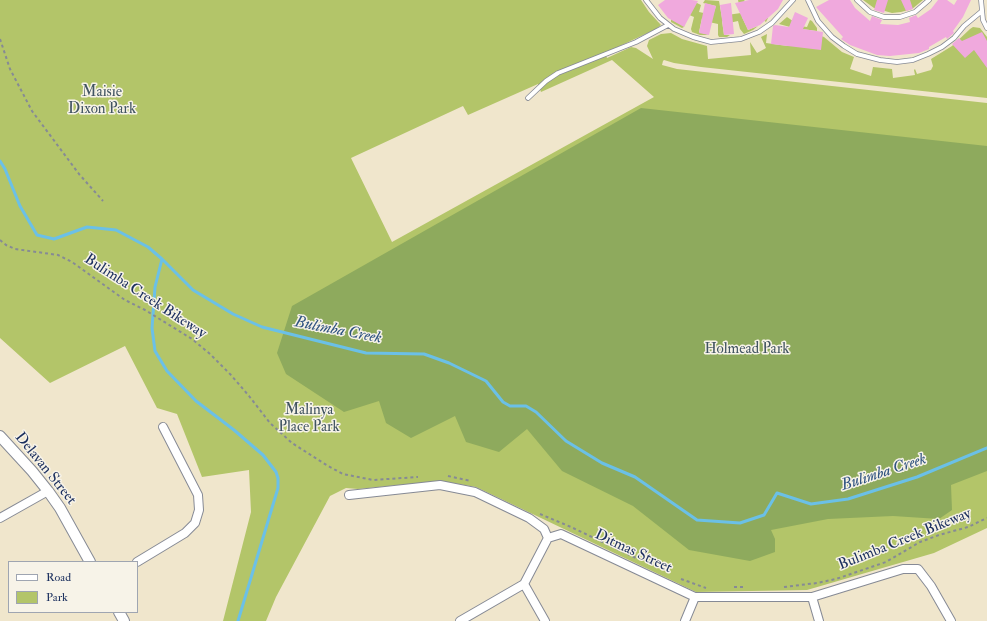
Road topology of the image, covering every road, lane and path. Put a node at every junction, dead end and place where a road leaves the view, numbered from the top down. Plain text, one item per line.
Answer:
1 (646, 0) edge
2 (793, 0) edge
3 (808, 0) edge
4 (857, 0) edge
5 (929, 0) edge
6 (981, 0) edge
7 (982, 11) junction
8 (668, 24) junction
9 (987, 28) edge
10 (0, 39) edge
11 (528, 98) dead end
12 (103, 201) dead end
13 (0, 240) edge
14 (163, 427) dead end
15 (0, 436) edge
16 (448, 476) dead end
17 (420, 477) dead end
18 (474, 482) dead end
19 (48, 491) junction
20 (349, 495) dead end
21 (537, 512) dead end
22 (0, 518) edge
23 (987, 518) edge
24 (548, 538) junction
25 (637, 559) dead end
26 (89, 561) edge
27 (138, 561) edge
28 (676, 578) dead end
29 (524, 584) junction
30 (728, 587) dead end
31 (746, 587) dead end
32 (783, 587) dead end
33 (708, 588) dead end
34 (695, 597) junction
35 (812, 597) junction
36 (460, 621) edge
37 (545, 621) edge
38 (685, 621) edge
39 (818, 621) edge
40 (951, 621) edge

1 - 8 lane
2 - 8 lane
3 - 7 lane
4 - 5 lane
6 - 7 lane
7 - 9 lane
8 - 11 lane
10 - 12 path
13 - 17 path, Bulimba Creek Bikeway
14 - 27 street
15 - 19 street, Delavan Street
16 - 18 path
19 - 22 street
19 - 26 street, Delavan Street
20 - 24 street
21 - 25 path
23 - 32 path, Bulimba Creek Bikeway
24 - 29 street
24 - 34 street, Ditmas Street
28 - 33 path
29 - 36 street
29 - 37 street
30 - 31 path
34 - 35 street, Ditmas Street
34 - 38 street
35 - 39 street
35 - 40 street, Ditmas Street

